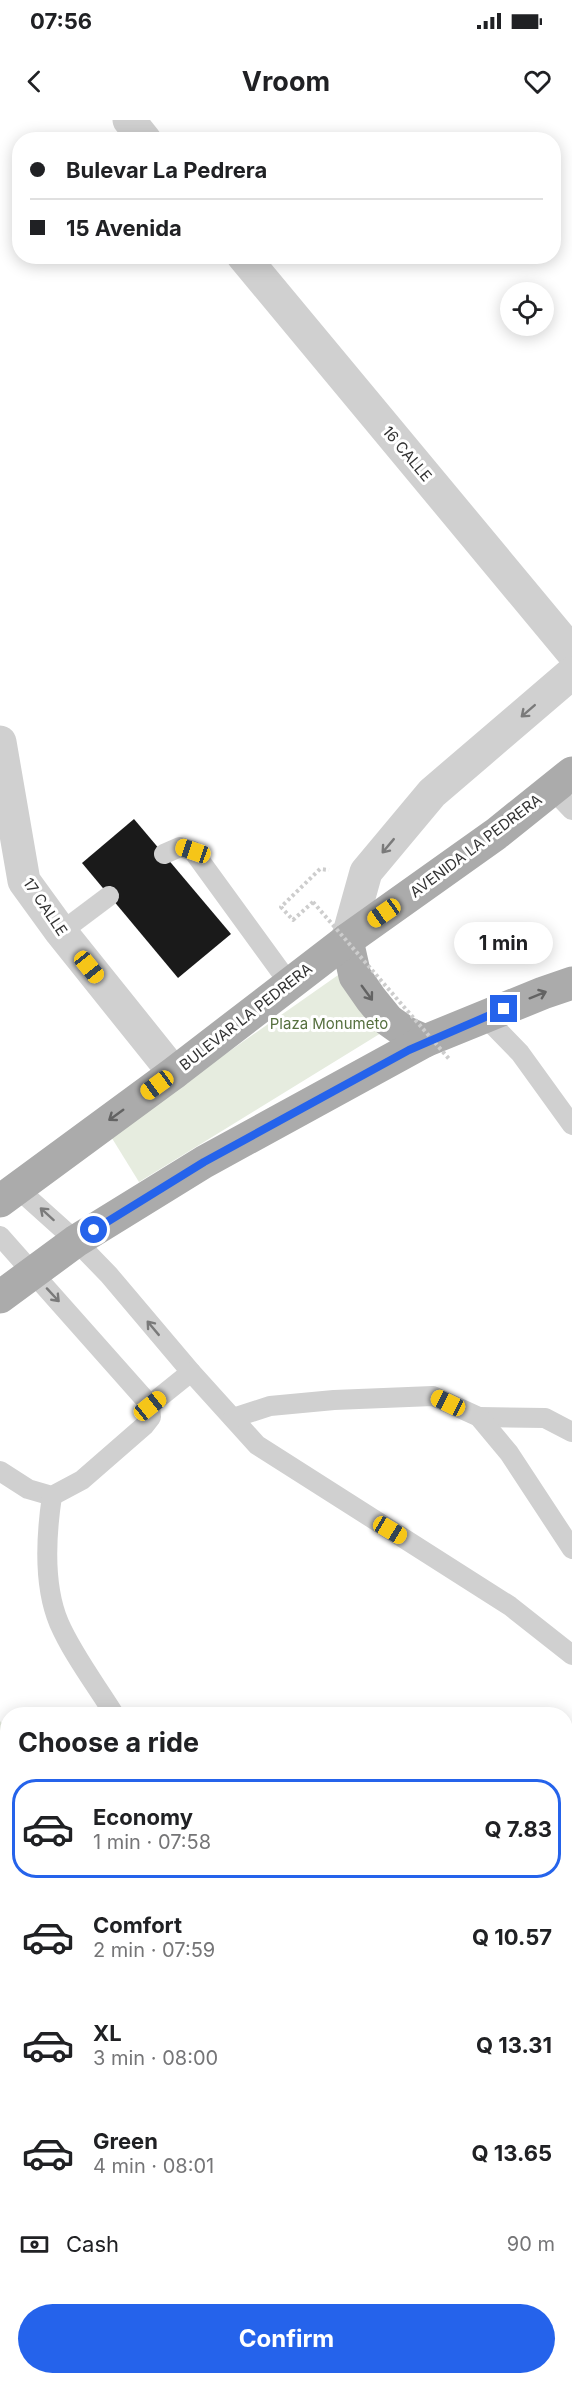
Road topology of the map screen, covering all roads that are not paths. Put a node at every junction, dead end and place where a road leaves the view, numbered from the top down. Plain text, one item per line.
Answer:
1 (129, 120) edge
2 (139, 132) edge
3 (250, 264) edge
4 (572, 652) edge
5 (572, 673) edge
6 (0, 742) edge
7 (565, 790) edge
8 (164, 854) dead end
9 (109, 896) dead end
10 (61, 932) junction
11 (346, 940) junction
12 (289, 983) junction
13 (572, 983) edge
14 (485, 1017) junction
15 (437, 1051) junction
16 (174, 1073) junction
17 (572, 1125) edge
18 (6, 1191) edge
19 (0, 1236) edge
20 (76, 1241) junction
21 (33, 1274) junction
22 (0, 1297) edge
23 (191, 1372) junction
24 (150, 1406) junction
25 (479, 1417) junction
26 (233, 1418) junction
27 (572, 1432) edge
28 (0, 1471) edge
29 (52, 1496) junction
30 (572, 1550) edge
31 (572, 1655) edge
32 (110, 1707) edge

1 - 2 street
3 - 4 street, 16 CALLE
5 -> 11 street
6 - 10 street, 17 CALLE
7 - 11 main road, AVENIDA LA PEDRERA
8 - 12 lane
9 - 10 lane
10 - 16 street, 17 CALLE
11 - 12 main road, BULEVAR LA PEDRERA
11 -> 15 main road
12 - 16 main road, BULEVAR LA PEDRERA
14 -> 13 main road
14 - 15 main road
14 - 17 lane
15 - 20 main road
16 -> 18 main road, BULEVAR LA PEDRERA
20 -> 18 lane
19 - 21 lane
20 - 21 main road
23 -> 20 lane
21 - 22 main road
21 -> 24 lane
23 - 24 lane
23 - 26 lane
24 - 29 lane
25 - 26 lane
25 - 27 lane
25 - 30 lane
26 - 31 lane
28 - 29 lane
29 - 32 lane

